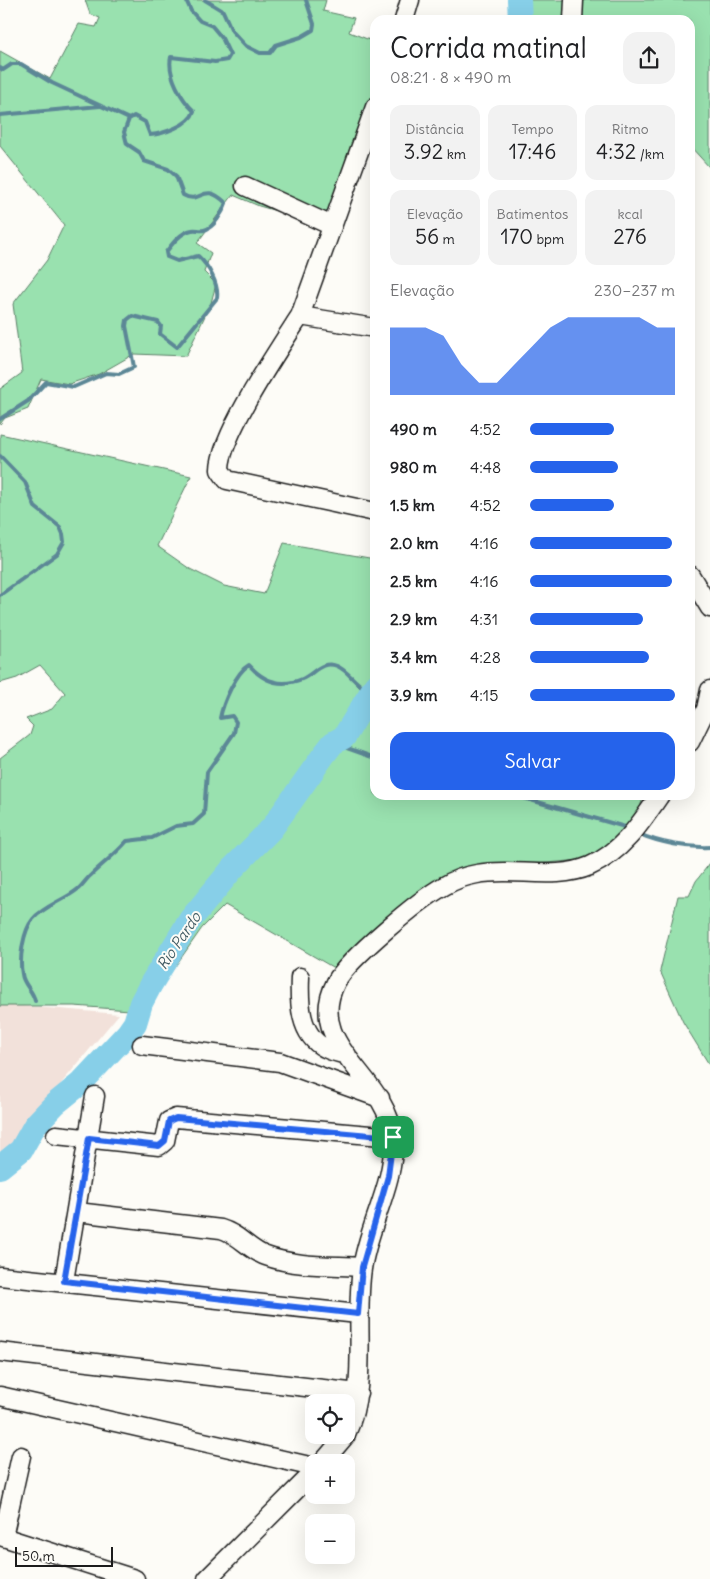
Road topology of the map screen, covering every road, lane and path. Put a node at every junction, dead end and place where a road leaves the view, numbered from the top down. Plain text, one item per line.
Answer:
1 (410, 0) edge
2 (574, 0) edge
3 (406, 15) edge
4 (573, 15) edge
5 (370, 121) edge
6 (245, 186) dead end
7 (332, 226) junction
8 (300, 316) junction
9 (370, 327) edge
10 (370, 511) edge
11 (695, 583) edge
12 (710, 608) edge
13 (710, 690) edge
14 (695, 732) edge
15 (657, 800) edge
16 (300, 978) dead end
17 (142, 1045) dead end
18 (348, 1055) junction
19 (95, 1096) dead end
20 (380, 1098) junction
21 (56, 1135) dead end
22 (393, 1137) junction
23 (89, 1138) junction
24 (77, 1212) junction
25 (362, 1267) junction
26 (0, 1276) edge
27 (64, 1281) junction
28 (358, 1314) junction
29 (0, 1352) edge
30 (358, 1393) junction
31 (0, 1396) edge
32 (355, 1410) edge
33 (338, 1444) edge
34 (330, 1454) edge
35 (21, 1456) dead end
36 (305, 1465) edge
37 (305, 1481) edge
38 (2, 1537) edge
39 (135, 1579) edge
40 (207, 1579) edge

1 - 3 street
2 - 4 street
5 - 7 street
6 - 7 street
7 - 8 street
8 - 9 street
8 - 10 street
11 - 12 street
13 - 14 street
15 - 18 street
16 - 18 street
17 - 20 street
18 - 20 street
19 - 23 street
20 - 22 street
21 - 23 street
22 - 23 street
22 - 25 street
23 - 24 street
24 - 25 street
24 - 27 street
25 - 28 street
26 - 27 street
27 - 28 street
28 - 30 street
29 - 30 street
30 - 32 street
31 - 36 street
33 - 34 street
35 - 38 street
37 - 40 street
38 - 39 street

